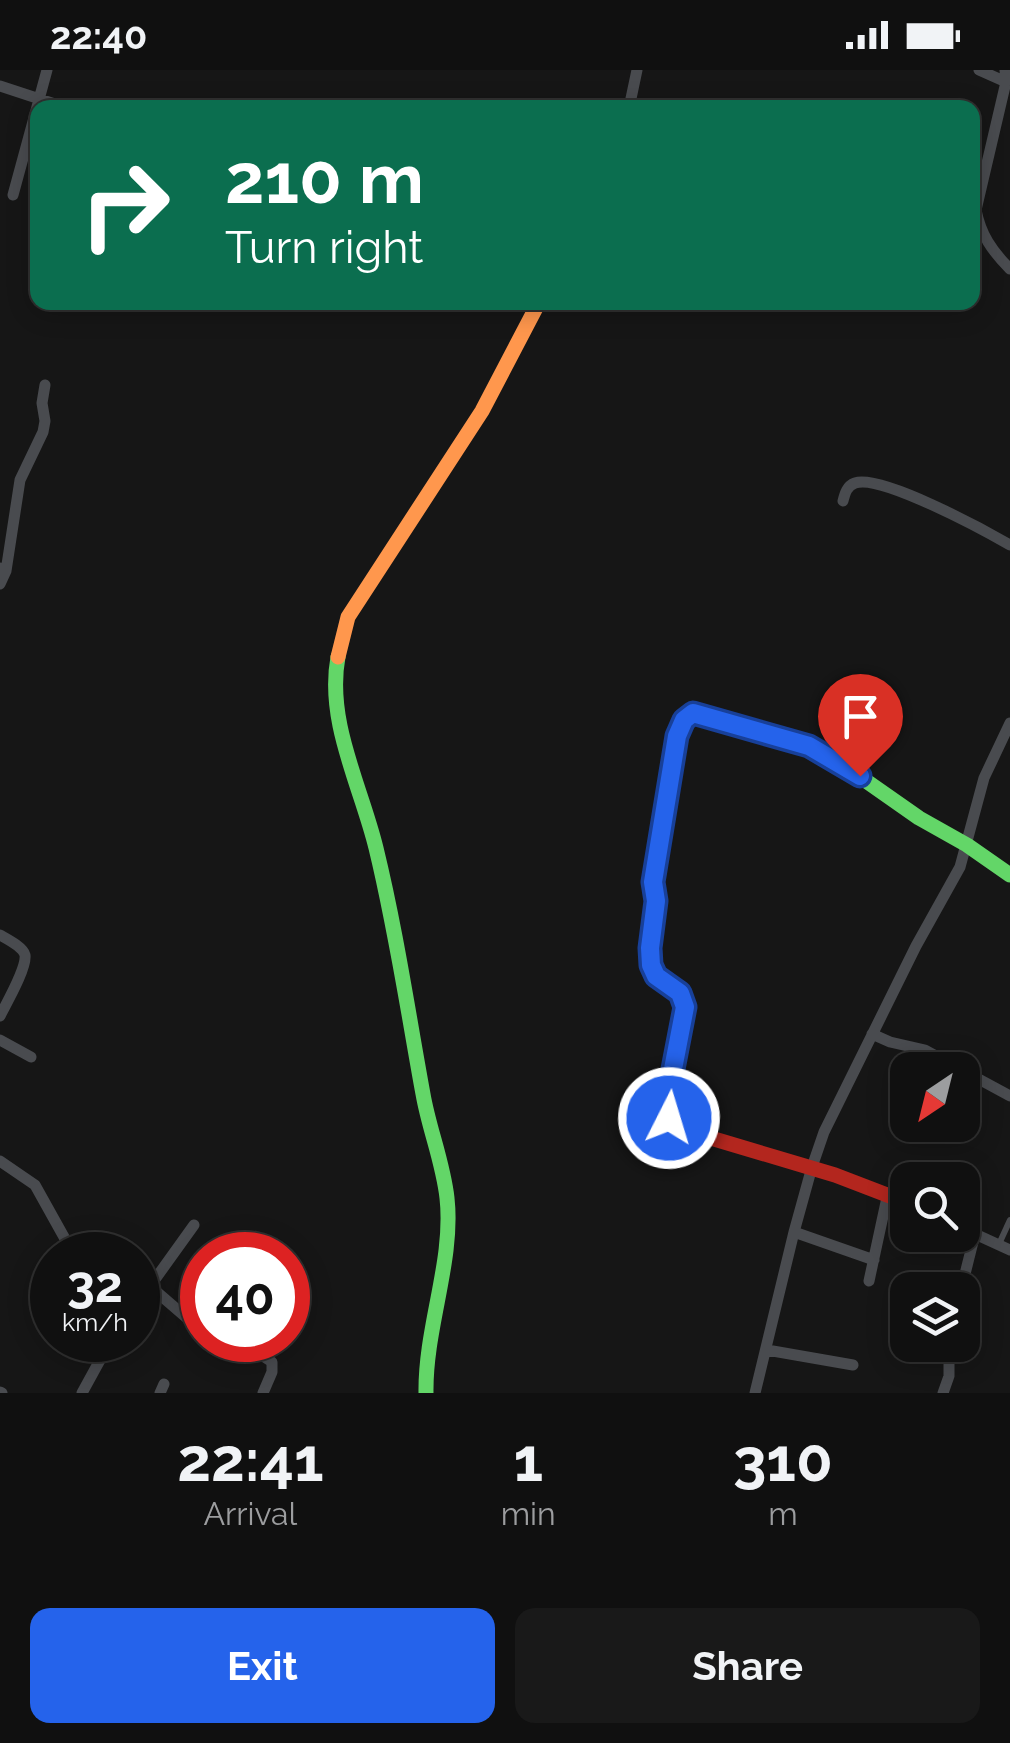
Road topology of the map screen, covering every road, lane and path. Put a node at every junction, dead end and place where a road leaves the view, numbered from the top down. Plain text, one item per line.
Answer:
1 (47, 70) edge
2 (637, 70) edge
3 (979, 70) edge
4 (1005, 76) edge
5 (0, 86) edge
6 (38, 98) junction
7 (44, 100) edge
8 (631, 100) edge
9 (30, 129) edge
10 (980, 192) edge
11 (13, 195) dead end
12 (980, 230) edge
13 (1010, 269) edge
14 (535, 310) edge
15 (44, 385) dead end
16 (843, 502) dead end
17 (1010, 544) edge
18 (3, 569) edge
19 (0, 584) edge
20 (1010, 723) edge
21 (967, 845) junction
22 (1010, 875) edge
23 (0, 934) edge
24 (0, 1016) edge
25 (872, 1034) junction
26 (0, 1040) edge
27 (929, 1052) edge
28 (31, 1057) dead end
29 (980, 1080) edge
30 (1010, 1096) edge
31 (0, 1161) edge
32 (812, 1167) junction
33 (888, 1193) joint
34 (1010, 1220) edge
35 (194, 1225) dead end
36 (62, 1232) edge
37 (794, 1232) junction
38 (980, 1236) edge
39 (1004, 1248) edge
40 (874, 1260) junction
41 (160, 1273) edge
42 (869, 1282) dead end
43 (160, 1295) edge
44 (180, 1312) edge
45 (766, 1350) junction
46 (99, 1362) edge
47 (272, 1362) edge
48 (949, 1362) edge
49 (853, 1365) dead end
50 (82, 1393) edge
51 (262, 1393) edge
52 (426, 1393) edge
53 (754, 1393) edge
54 (943, 1393) edge

1 - 6 street
2 - 8 street
3 - 4 street
4 - 10 street
5 - 6 street
6 - 7 street
9 - 11 street
12 - 13 street
14 - 52 street
15 - 18 street
16 - 17 street
18 - 19 street
20 - 21 street
21 - 22 street
21 - 25 street
21 - 32 street
23 - 24 street
25 - 27 street
25 - 32 street
26 - 28 street
29 - 30 street
31 - 36 street
32 - 33 street
32 - 37 street
33 - 40 street
34 - 39 lane
35 - 41 street
37 - 40 street
37 - 45 street
38 - 39 street
40 - 42 street
43 - 44 street
45 - 49 street
45 - 53 street
46 - 50 street
47 - 51 street
48 - 54 street

